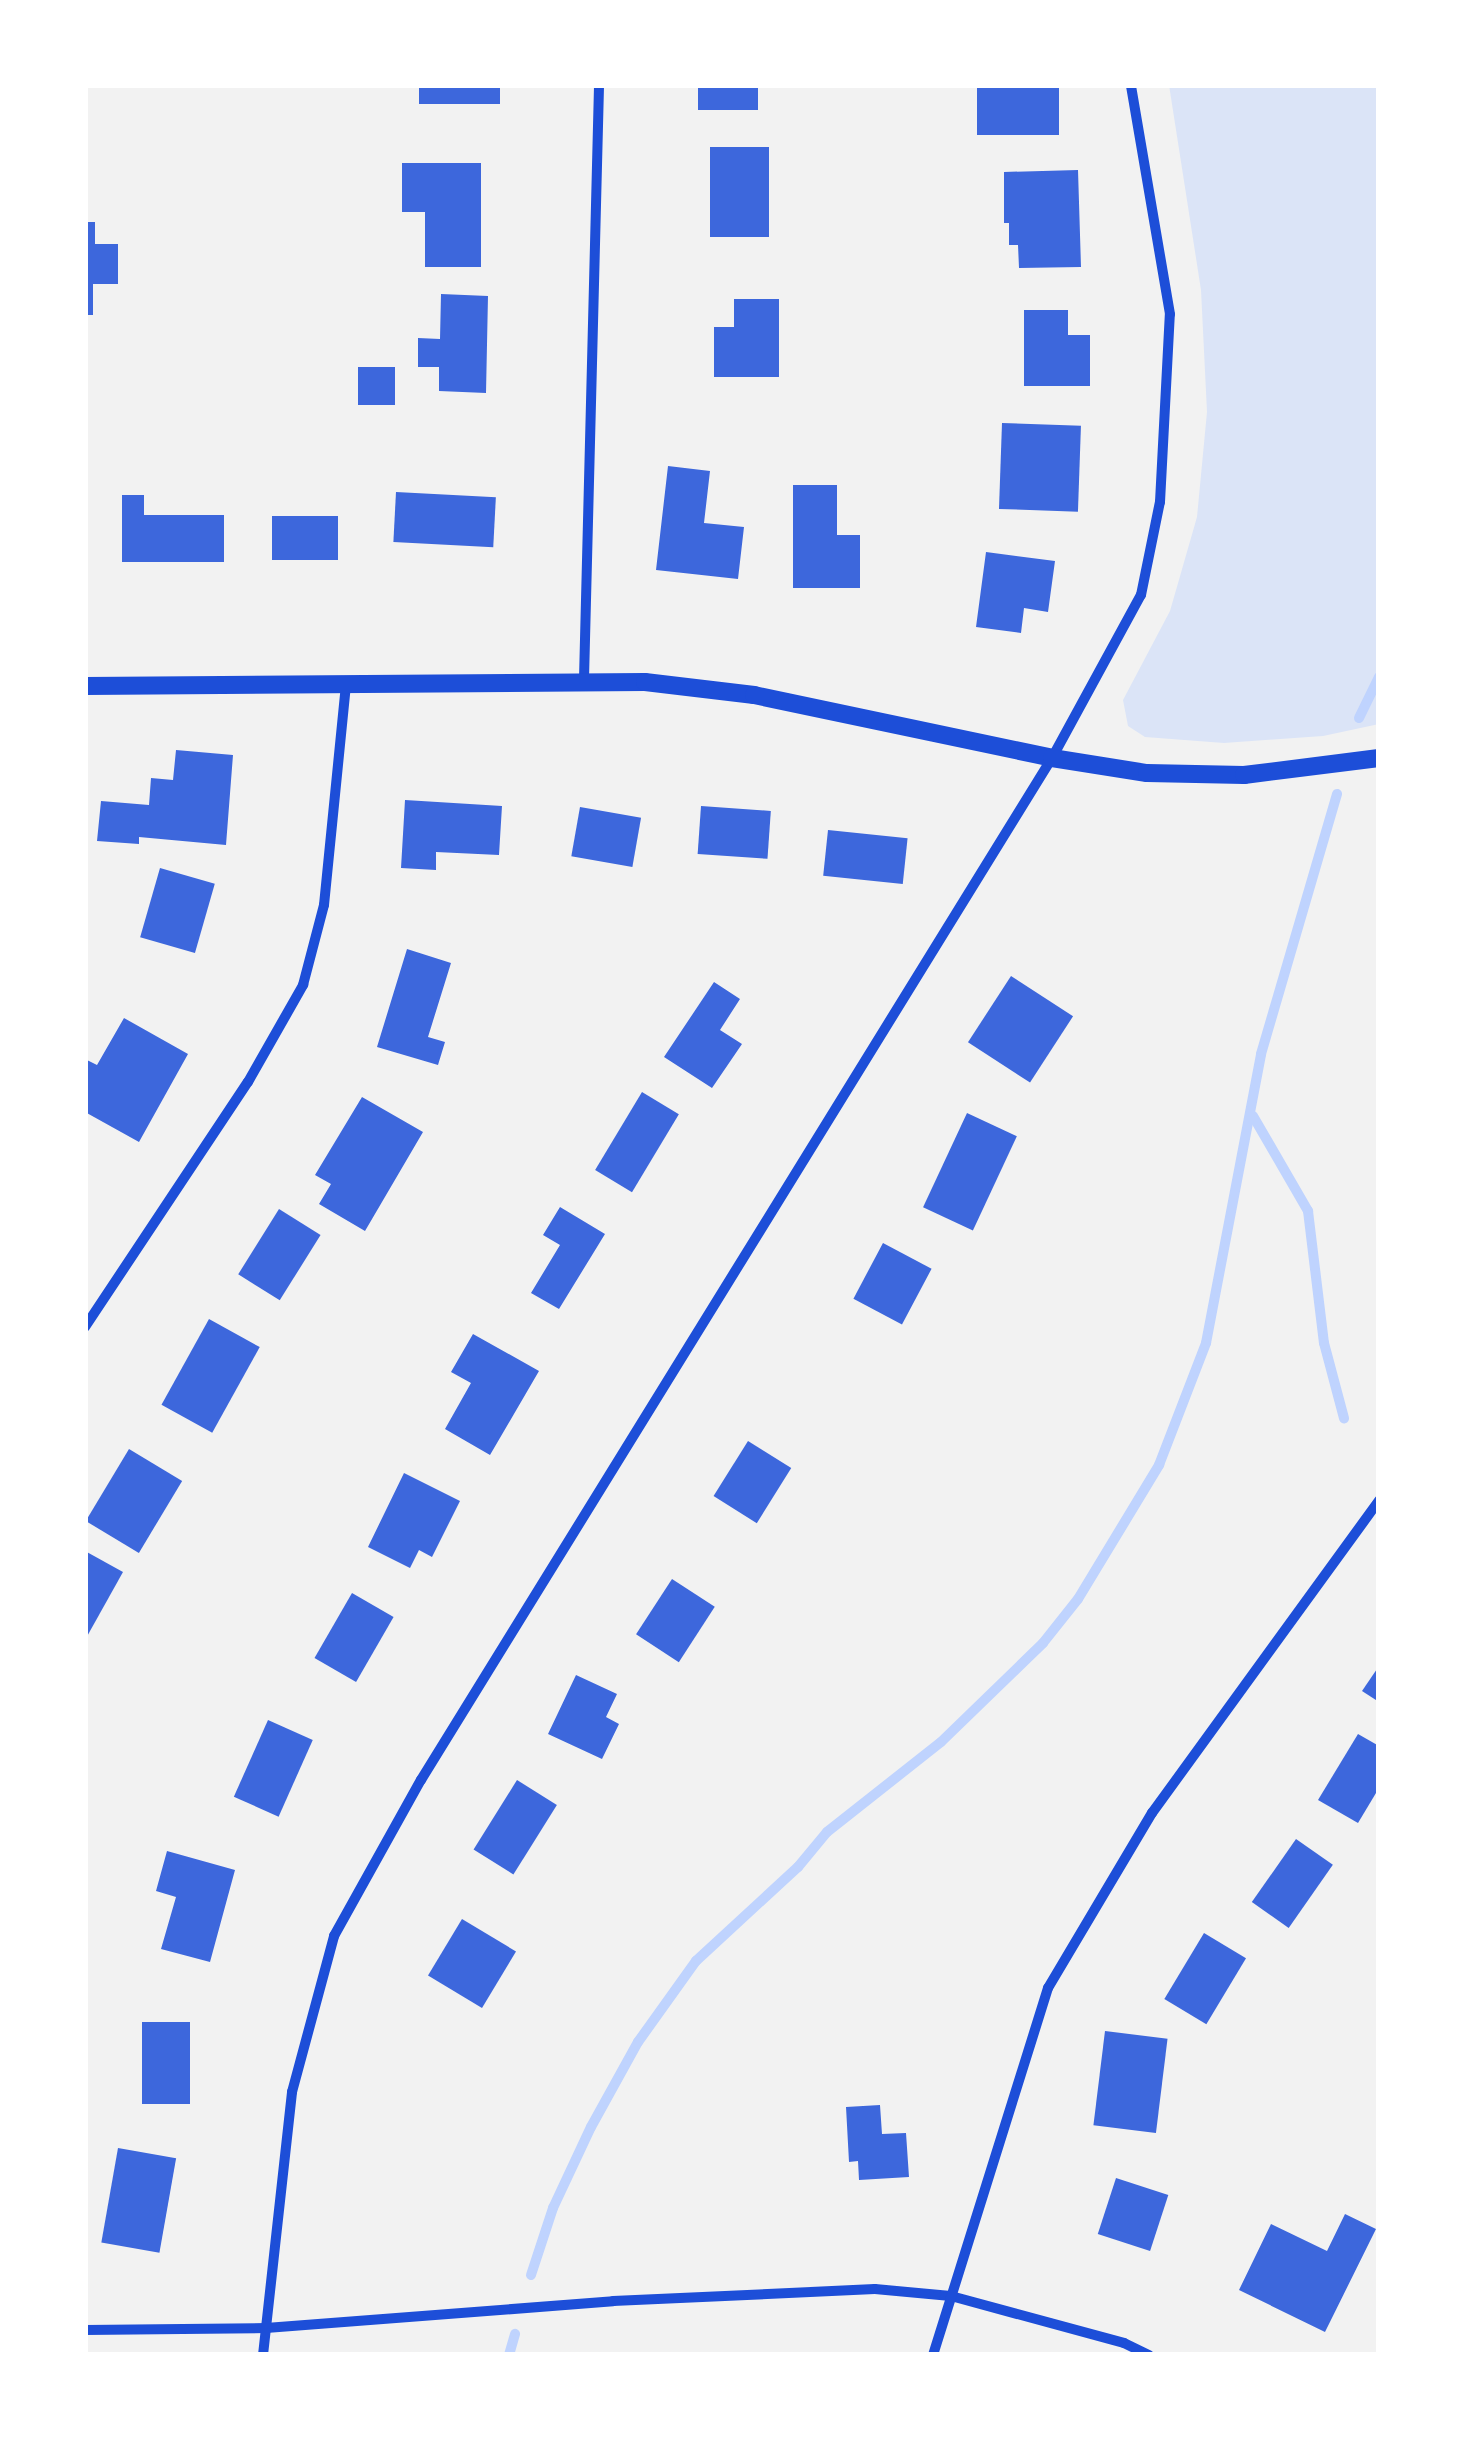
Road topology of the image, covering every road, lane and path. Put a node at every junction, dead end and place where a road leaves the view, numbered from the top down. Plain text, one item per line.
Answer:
1 (599, 85) edge
2 (1131, 85) edge
3 (584, 680) junction
4 (346, 685) junction
5 (85, 686) edge
6 (1052, 758) junction
7 (1379, 758) edge
8 (89, 1309) edge
9 (85, 1327) edge
10 (1379, 1500) edge
11 (952, 2296) junction
12 (266, 2328) junction
13 (85, 2330) edge
14 (263, 2355) edge
15 (933, 2355) edge
16 (1149, 2355) edge

1 - 3 street
2 - 6 street
3 - 4 street
3 - 6 street
4 - 5 street
4 - 8 street
6 - 7 street
6 - 12 street
8 - 9 street
10 - 11 street
11 - 12 street
11 - 15 street
11 - 16 street
12 - 13 street
12 - 14 street

